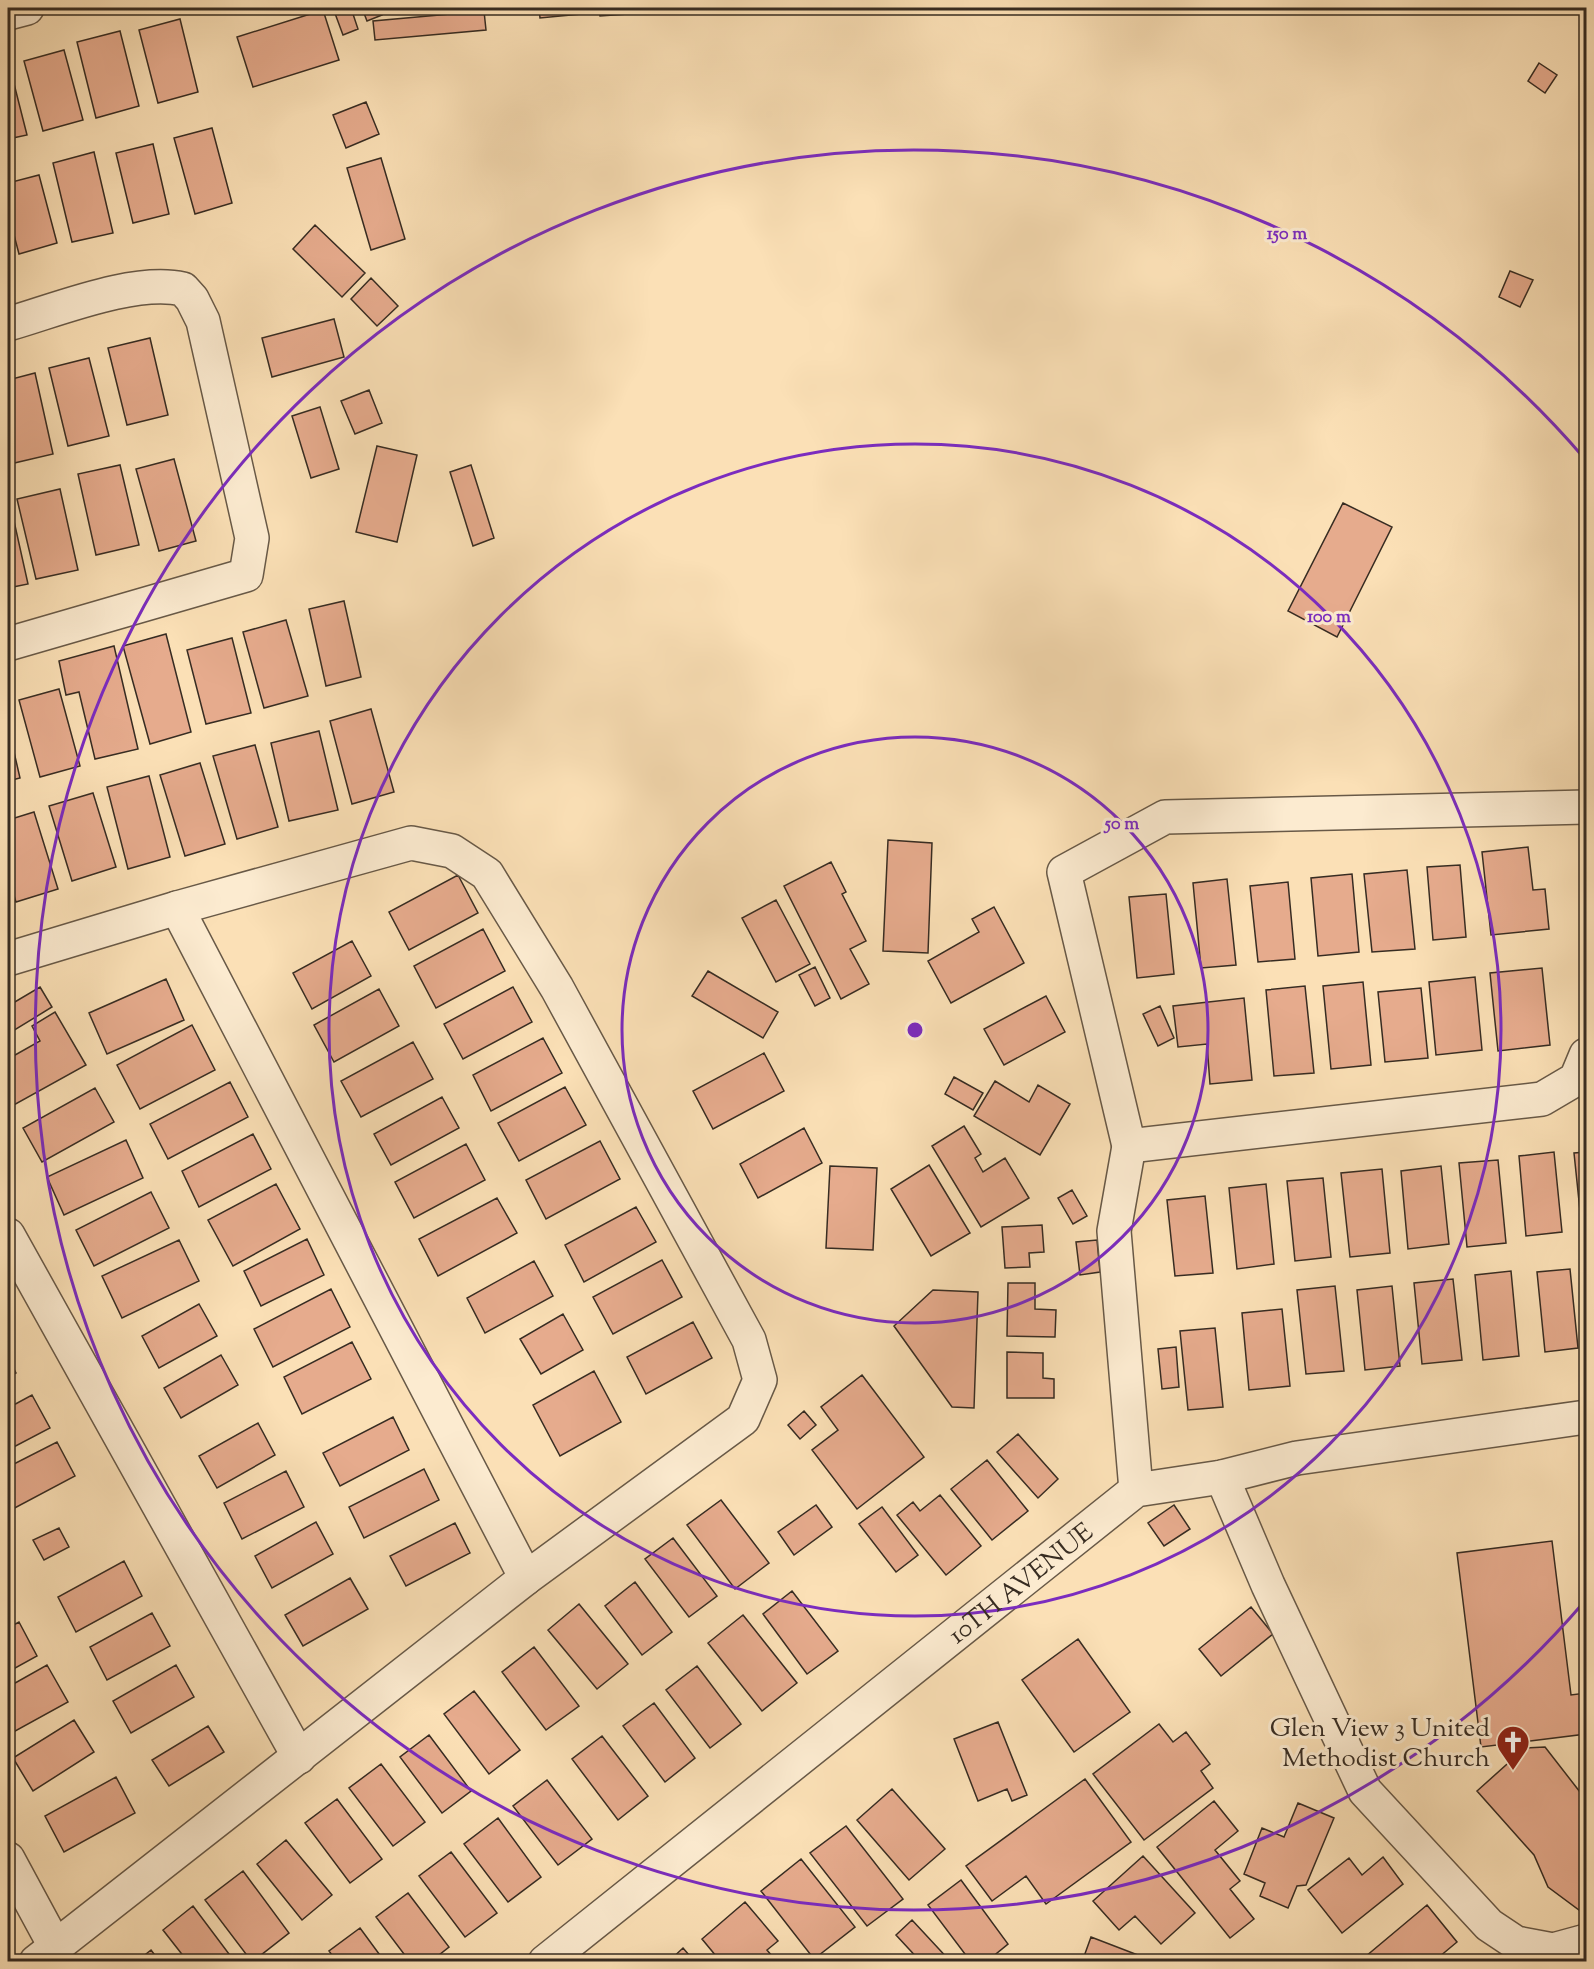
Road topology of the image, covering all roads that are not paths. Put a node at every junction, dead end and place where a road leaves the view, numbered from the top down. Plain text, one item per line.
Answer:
1 (27, 8) edge
2 (8, 13) edge
3 (8, 324) edge
4 (8, 644) edge
5 (1587, 807) edge
6 (177, 908) junction
7 (8, 959) edge
8 (1587, 1055) edge
9 (1129, 1146) junction
10 (8, 1235) edge
11 (1587, 1417) edge
12 (1222, 1477) junction
13 (1136, 1490) junction
14 (526, 1578) junction
15 (299, 1757) junction
16 (8, 1858) edge
17 (1587, 1941) edge
18 (46, 1954) edge
19 (546, 1962) edge

1 - 2 street
3 - 4 street
5 - 9 street
6 - 7 street
6 - 14 street
6 - 14 street
8 - 9 street
9 - 13 street
10 - 15 street
11 - 12 street
12 - 13 street
12 - 17 street
13 - 19 street, 10TH AVENUE
14 - 15 street
15 - 18 street
16 - 18 street

